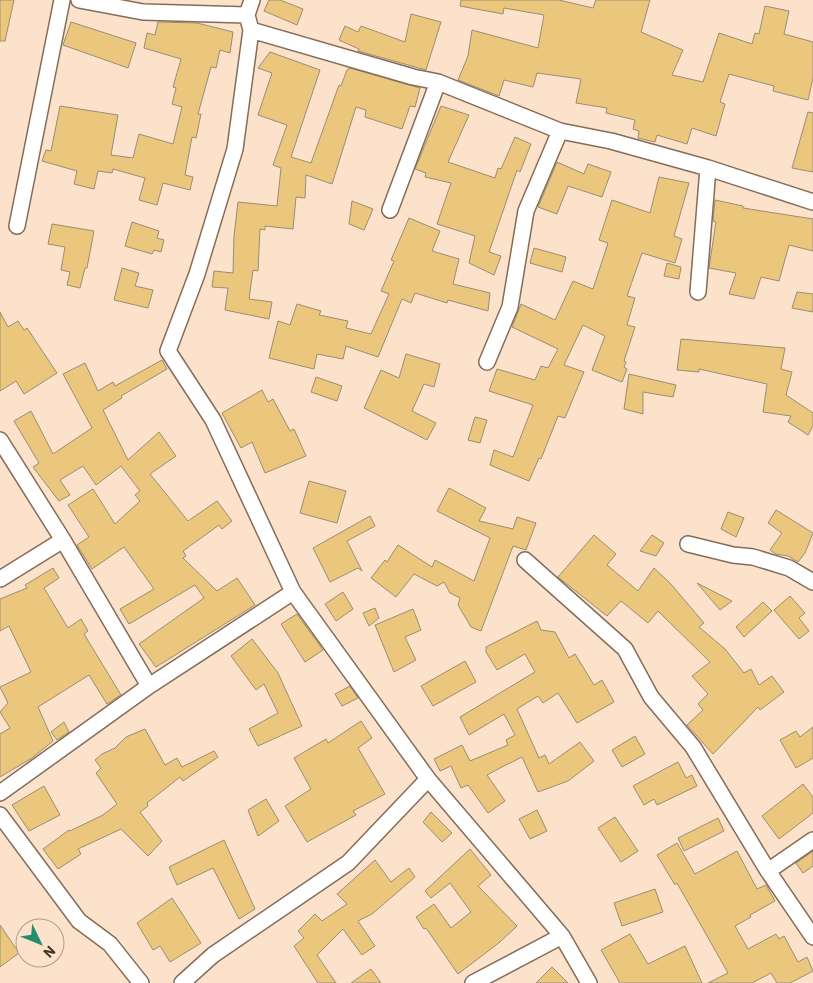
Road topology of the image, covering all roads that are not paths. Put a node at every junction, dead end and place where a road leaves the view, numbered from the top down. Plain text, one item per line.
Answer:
1 (62, 0) edge
2 (79, 0) edge
3 (252, 0) edge
4 (247, 15) junction
5 (251, 30) junction
6 (438, 82) junction
7 (560, 131) junction
8 (708, 168) junction
9 (813, 202) edge
10 (390, 210) dead end
11 (18, 226) dead end
12 (698, 292) dead end
13 (487, 362) dead end
14 (0, 440) edge
15 (63, 540) junction
16 (688, 544) dead end
17 (524, 560) dead end
18 (0, 579) edge
19 (813, 582) edge
20 (293, 592) junction
21 (149, 686) junction
22 (428, 779) junction
23 (0, 793) edge
24 (0, 815) edge
25 (813, 840) edge
26 (768, 872) junction
27 (562, 936) junction
28 (813, 937) edge
29 (141, 983) edge
30 (182, 983) edge
31 (473, 983) edge
32 (589, 983) edge

1 - 11 street
2 - 4 street
3 - 4 street
4 - 5 street
5 - 6 street
5 - 20 street
6 - 7 street
6 - 10 street
7 - 8 street
7 - 13 street
8 - 9 street
8 - 12 street
14 - 15 street
15 - 18 street
15 - 21 street
16 - 19 street
17 - 26 street
20 - 21 street
20 - 22 street
21 - 23 street
22 - 27 street
22 - 30 street
24 - 29 street
25 - 26 street
26 - 28 street
27 - 31 street
27 - 32 street

